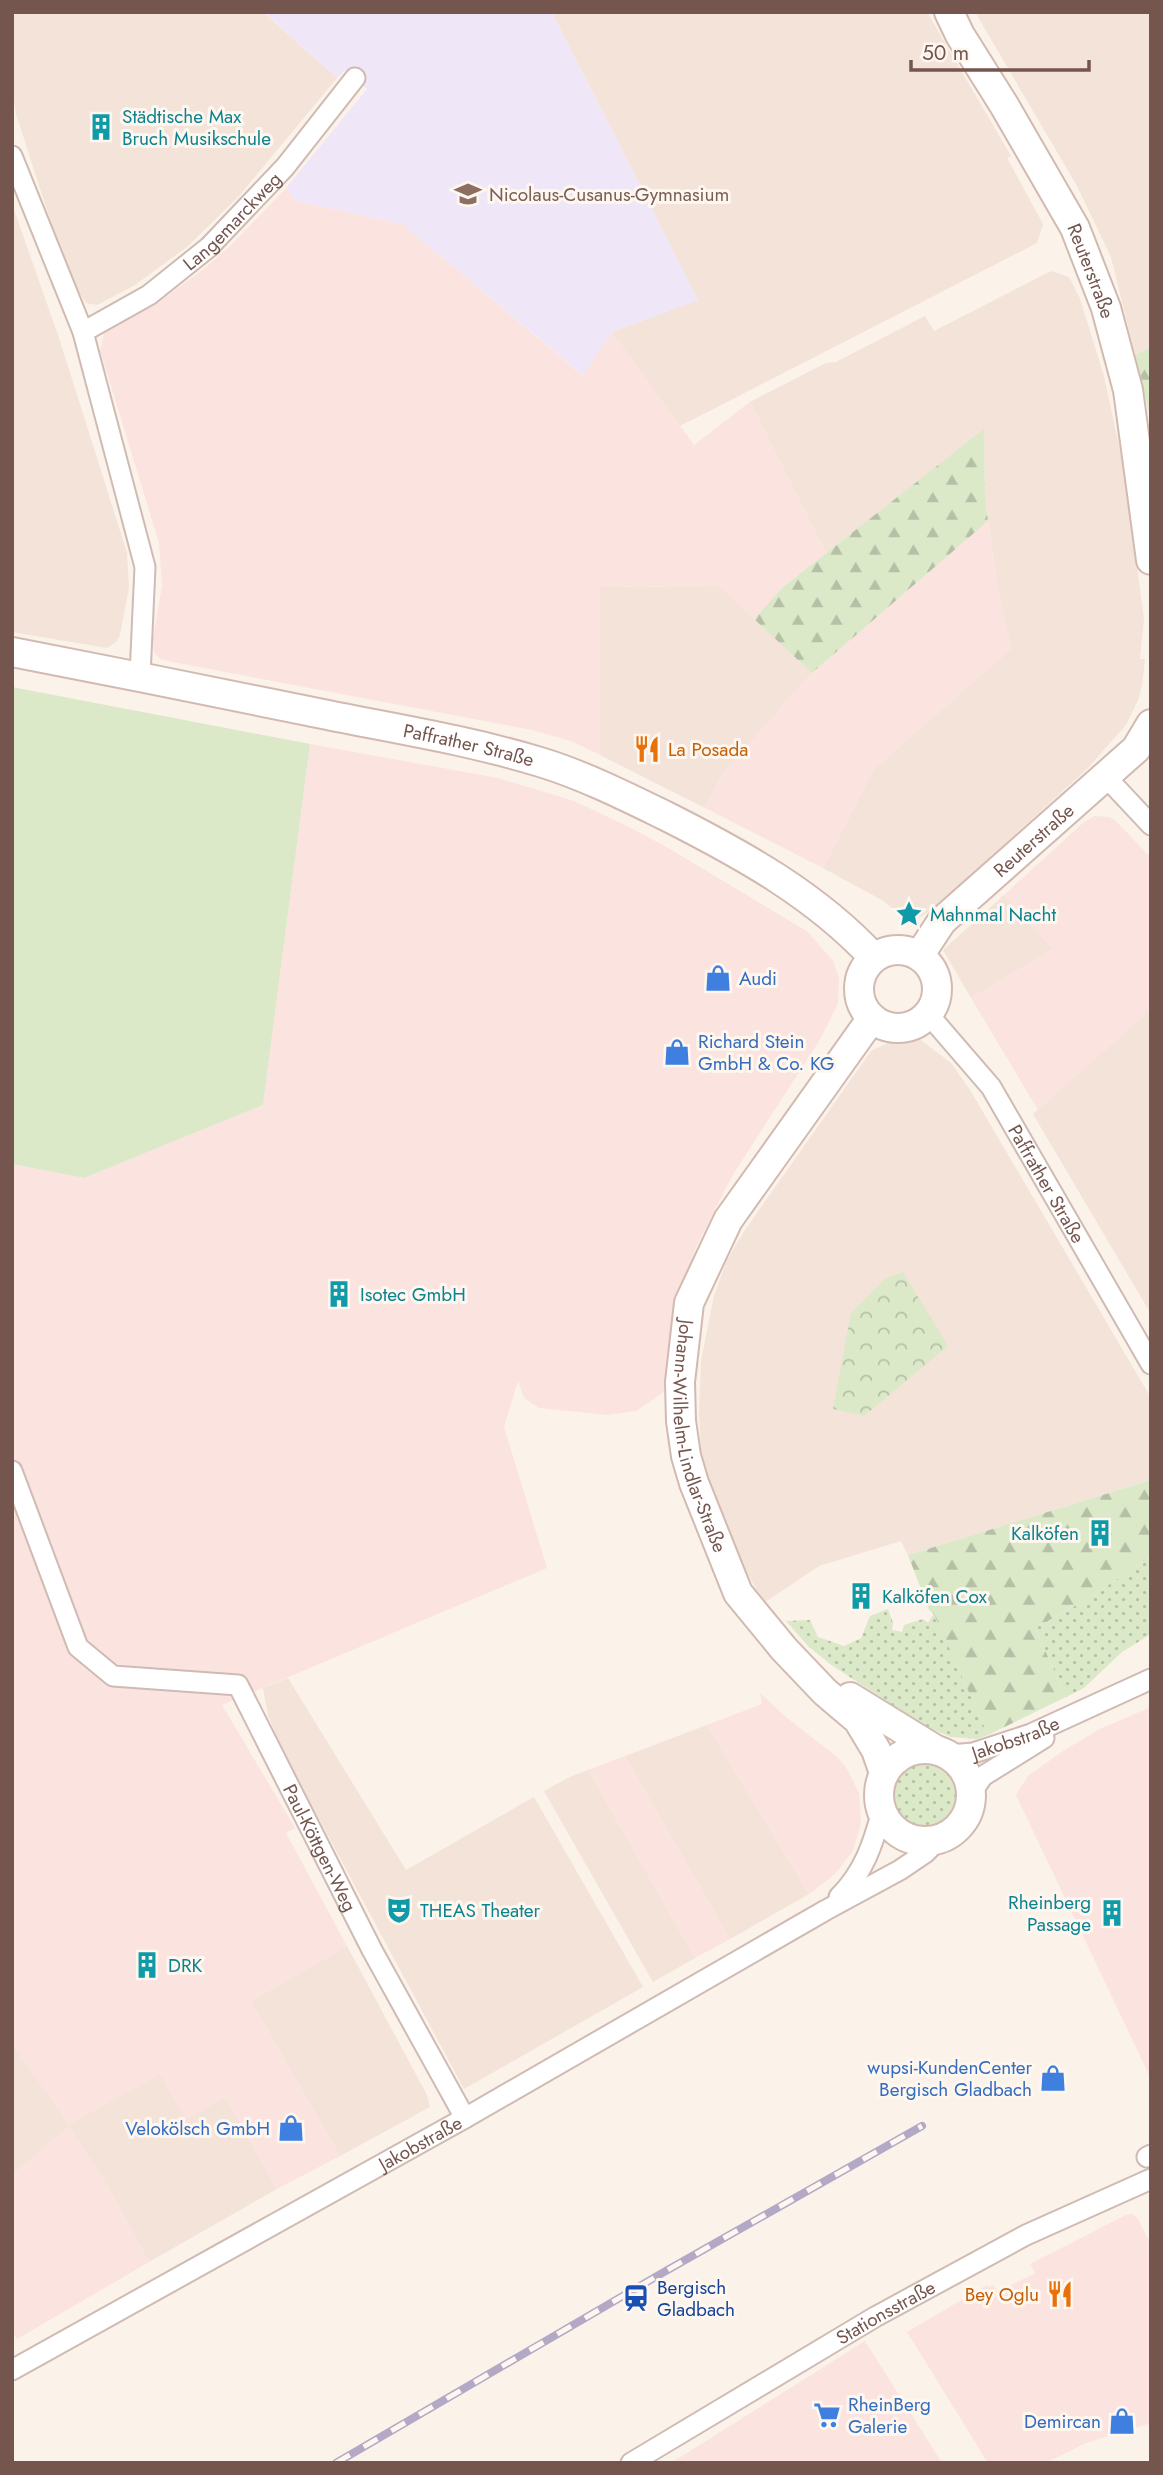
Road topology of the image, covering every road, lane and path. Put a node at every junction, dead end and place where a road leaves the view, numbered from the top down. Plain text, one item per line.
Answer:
1 (949, 12) edge
2 (355, 78) dead end
3 (12, 156) edge
4 (83, 332) junction
5 (1151, 560) edge
6 (12, 652) edge
7 (139, 676) junction
8 (1151, 724) edge
9 (1106, 777) junction
10 (1151, 825) edge
11 (919, 956) junction
12 (874, 958) junction
13 (928, 1014) junction
14 (872, 1018) junction
15 (1151, 1364) edge
16 (12, 1471) edge
17 (806, 1670) junction
18 (1151, 1679) edge
19 (1079, 1712) junction
20 (943, 1753) junction
21 (884, 1773) junction
22 (971, 1793) junction
23 (882, 1811) junction
24 (939, 1839) junction
25 (826, 1910) junction
26 (465, 2118) junction
27 (1151, 2179) edge
28 (12, 2370) edge
29 (631, 2463) edge

1 - 5 street, Reuterstraße
2 - 4 street, Langemarckweg
3 - 4 street
4 - 7 street
6 - 7 street, Paffrather Straße
7 - 12 street, Paffrather Straße
8 - 9 street, Reuterstraße
9 - 10 street
9 - 11 street, Reuterstraße
11 - 12 street
11 - 13 street
12 - 14 street
13 - 14 street
13 - 15 street, Paffrather Straße
14 - 17 street, Johann-Wilhelm-Lindlar-Straße
16 - 26 street, Paul-Köttgen-Weg
17 - 20 street, Johann-Wilhelm-Lindlar-Straße
17 - 21 street, Johann-Wilhelm-Lindlar-Straße
18 - 19 street, Jakobstraße
19 - 20 street, Jakobstraße
19 - 22 street, Jakobstraße
20 - 21 street, Jakobstraße
20 - 22 street, Jakobstraße
21 - 23 street, Jakobstraße
22 - 24 street, Jakobstraße
23 - 24 street
23 - 25 street, Jakobstraße
24 - 25 street, Jakobstraße
25 - 26 street, Jakobstraße
26 - 28 street, Jakobstraße
27 - 29 street, Stationsstraße

